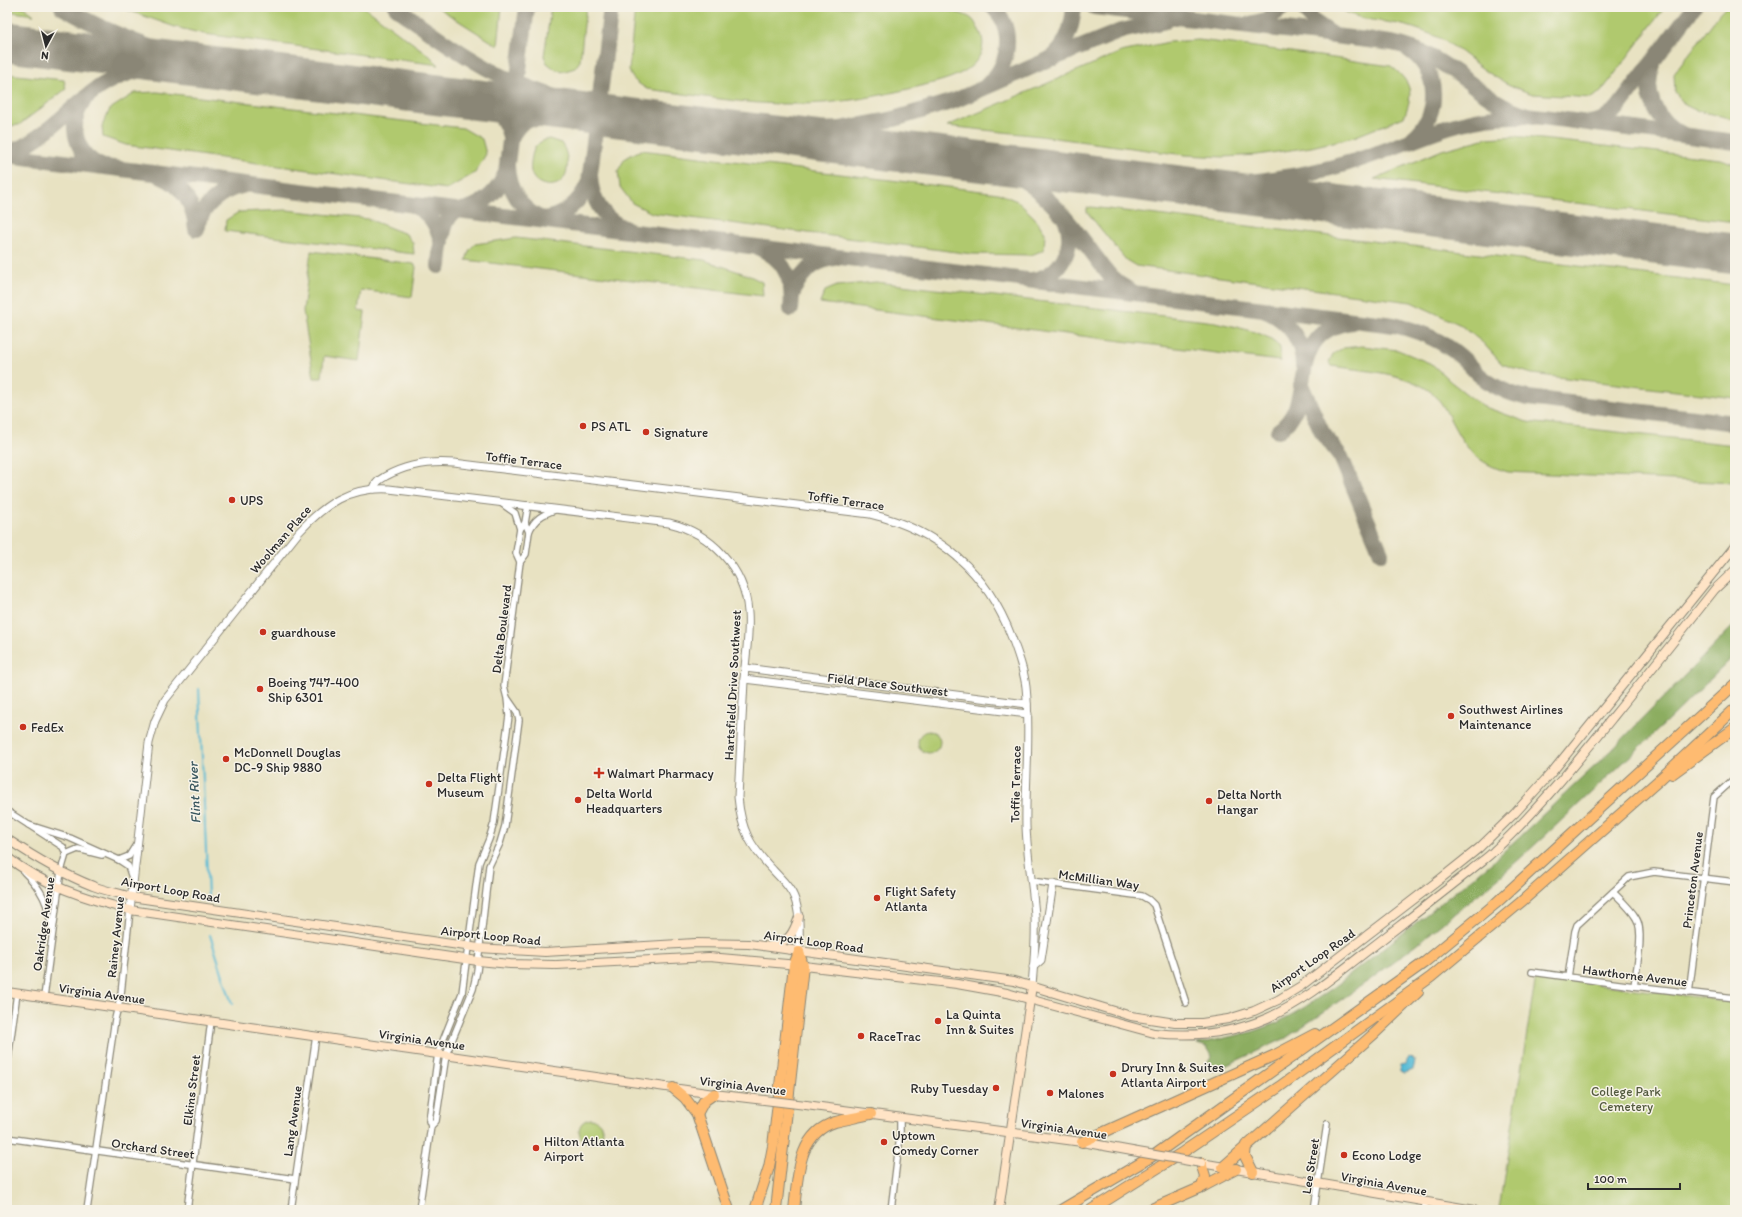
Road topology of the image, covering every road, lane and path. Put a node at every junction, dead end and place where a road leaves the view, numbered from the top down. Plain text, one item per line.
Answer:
1 (374, 489) junction
2 (499, 502) junction
3 (528, 505) junction
4 (557, 509) junction
5 (526, 523) junction
6 (520, 529) junction
7 (529, 532) junction
8 (1735, 546) edge
9 (520, 562) junction
10 (1735, 570) edge
11 (745, 668) junction
12 (1735, 678) edge
13 (744, 679) junction
14 (841, 680) junction
15 (1735, 684) edge
16 (908, 689) junction
17 (840, 690) junction
18 (169, 694) joint
19 (961, 695) junction
20 (507, 698) junction
21 (906, 698) junction
22 (1717, 699) junction
23 (1027, 704) junction
24 (959, 705) junction
25 (1735, 709) edge
26 (1028, 714) junction
27 (1735, 728) edge
28 (1735, 778) edge
29 (1658, 781) junction
30 (7, 812) edge
31 (29, 826) junction
32 (7, 839) edge
33 (138, 842) junction
34 (66, 854) junction
35 (9, 859) edge
36 (119, 860) junction
37 (61, 871) junction
38 (1703, 877) junction
39 (1031, 881) junction
40 (133, 882) junction
41 (1735, 882) edge
42 (1053, 884) junction
43 (59, 888) junction
44 (1613, 892) junction
45 (132, 897) junction
46 (130, 910) junction
47 (799, 917) junction
48 (52, 942) junction
49 (468, 946) junction
50 (768, 947) junction
51 (479, 948) junction
52 (799, 952) junction
53 (467, 959) junction
54 (478, 961) junction
55 (1425, 962) junction
56 (798, 965) junction
57 (1034, 967) junction
58 (1532, 972) dead end
59 (1431, 977) junction
60 (1568, 977) junction
61 (1032, 986) junction
62 (1634, 986) junction
63 (7, 992) edge
64 (17, 993) junction
65 (1689, 993) junction
66 (44, 997) junction
67 (1735, 998) edge
68 (1030, 999) junction
69 (1186, 1002) dead end
70 (118, 1008) junction
71 (211, 1021) junction
72 (316, 1036) junction
73 (442, 1054) junction
74 (7, 1067) edge
75 (673, 1088) junction
76 (714, 1094) junction
77 (697, 1114) junction
78 (871, 1114) junction
79 (900, 1119) junction
80 (1327, 1124) dead end
81 (1010, 1133) junction
82 (7, 1138) edge
83 (1082, 1142) junction
84 (1246, 1145) junction
85 (96, 1150) junction
86 (1201, 1163) junction
87 (193, 1165) junction
88 (1223, 1167) junction
89 (1236, 1169) junction
90 (1253, 1172) junction
91 (295, 1180) junction
92 (1318, 1183) junction
93 (1202, 1186) junction
94 (1425, 1206) edge
95 (87, 1210) edge
96 (187, 1210) edge
97 (291, 1210) edge
98 (419, 1210) edge
99 (729, 1210) edge
100 (755, 1210) edge
101 (776, 1210) edge
102 (794, 1210) edge
103 (891, 1210) edge
104 (999, 1210) edge
105 (1061, 1210) edge
106 (1091, 1210) edge
107 (1149, 1210) edge
108 (1314, 1210) edge
109 (1474, 1210) edge

1 - 2 street, Woolman Place
1 - 18 street, Woolman Place
1 - 23 street, Toffie Terrace
2 - 3 street, Woolman Place
2 - 6 street
3 - 4 street, Hartsfield Drive Southwest
3 - 5 street, Delta Boulevard
4 - 7 street
4 - 11 street, Hartsfield Drive Southwest
5 - 6 street
5 - 7 street, Delta Boulevard
6 - 9 street, Delta Boulevard
7 - 9 street, Delta Boulevard
8 - 61 main road, Airport Loop Road
9 - 20 street, Delta Boulevard
10 - 68 main road, Airport Loop Road
11 - 13 street, Hartsfield Drive Southwest
11 - 14 street, Field Place Southwest
12 - 22 highway
13 - 17 street, Field Place Southwest
13 - 47 street, Hartsfield Drive Southwest
14 - 16 street, Field Place Southwest
14 - 17 street
15 - 22 highway
16 - 19 street, Field Place Southwest
16 - 21 street
17 - 21 street, Field Place Southwest
18 - 33 street, Rainey Avenue
19 - 23 street, Field Place Southwest
19 - 24 street
20 - 49 street, Delta Boulevard
20 - 51 street, Delta Boulevard
21 - 24 street, Field Place Southwest
22 - 55 highway
23 - 26 street, Toffie Terrace
24 - 26 street, Field Place Southwest
25 - 29 highway
26 - 39 street, Toffie Terrace
27 - 29 highway
28 - 38 street, Princeton Avenue
29 - 59 highway
30 - 31 street
31 - 34 street
31 - 36 street
32 - 37 main road, Airport Loop Road
33 - 36 street
33 - 40 street, Rainey Avenue
34 - 36 street
34 - 37 street, Oakridge Avenue
35 - 43 main road, Airport Loop Road
35 - 48 street, Airport Loop Road
36 - 40 street
37 - 43 street, Oakridge Avenue
37 - 45 main road, Airport Loop Road
38 - 41 street
38 - 44 street
38 - 65 street, Princeton Avenue
39 - 42 street, McMillian Way
39 - 57 street, Toffie Terrace
40 - 45 street, Rainey Avenue
42 - 57 street
42 - 69 street, McMillian Way
43 - 46 main road, Airport Loop Road
43 - 48 street, Oakridge Avenue
44 - 60 street
44 - 62 street
45 - 46 street, Rainey Avenue
45 - 49 main road, Airport Loop Road
46 - 53 main road, Airport Loop Road
46 - 70 street, Rainey Avenue
47 - 50 main road
47 - 52 street
48 - 66 street, Oakridge Avenue
49 - 51 main road, Airport Loop Road
49 - 53 street, Delta Boulevard
50 - 51 main road, Airport Loop Road
50 - 52 main road, Airport Loop Road
51 - 54 street, Delta Boulevard
52 - 56 highway
52 - 61 main road, Airport Loop Road
53 - 54 main road, Airport Loop Road
53 - 73 street, Delta Boulevard
54 - 56 main road, Airport Loop Road
54 - 73 street, Delta Boulevard
55 - 83 highway
55 - 105 highway
56 - 68 main road, Airport Loop Road
56 - 100 highway
56 - 101 highway
57 - 61 street, Toffie Terrace
58 - 60 street, Hawthorne Avenue
59 - 84 highway
59 - 106 highway
60 - 62 street, Hawthorne Avenue
61 - 68 main road, Toffie Terrace
62 - 65 street, Hawthorne Avenue
63 - 64 main road, Virginia Avenue
64 - 66 main road, Virginia Avenue
64 - 74 street
65 - 67 street, Hawthorne Avenue
66 - 70 main road, Virginia Avenue
68 - 81 main road, Toffie Terrace
70 - 71 main road, Virginia Avenue
70 - 85 street, Rainey Avenue
71 - 72 main road, Virginia Avenue
71 - 87 street, Elkins Street
72 - 73 main road, Virginia Avenue
72 - 91 street, Lang Avenue
73 - 75 main road, Virginia Avenue
73 - 98 street
75 - 76 main road, Virginia Avenue
75 - 77 highway
76 - 77 highway
76 - 78 main road, Virginia Avenue, bridge
77 - 99 highway
78 - 79 main road, Virginia Avenue
78 - 102 highway
79 - 81 main road, Virginia Avenue
79 - 103 street
80 - 92 street, Lee Street
81 - 83 main road, Virginia Avenue
81 - 104 main road, Toffie Terrace
82 - 85 street, Orchard Street
83 - 86 main road, Virginia Avenue, bridge
84 - 88 highway
84 - 90 highway
85 - 87 street, Orchard Street
85 - 95 street, Rainey Avenue
86 - 88 main road, Virginia Avenue
86 - 93 highway
87 - 91 street, Orchard Street
87 - 96 street, Elkins Street
88 - 89 main road, Virginia Avenue
89 - 90 main road, Virginia Avenue
89 - 93 highway
90 - 92 main road, Virginia Avenue
91 - 97 street, Lang Avenue
92 - 94 main road, Virginia Avenue
92 - 108 street, Lee Street
93 - 107 highway
94 - 109 main road, Virginia Avenue

